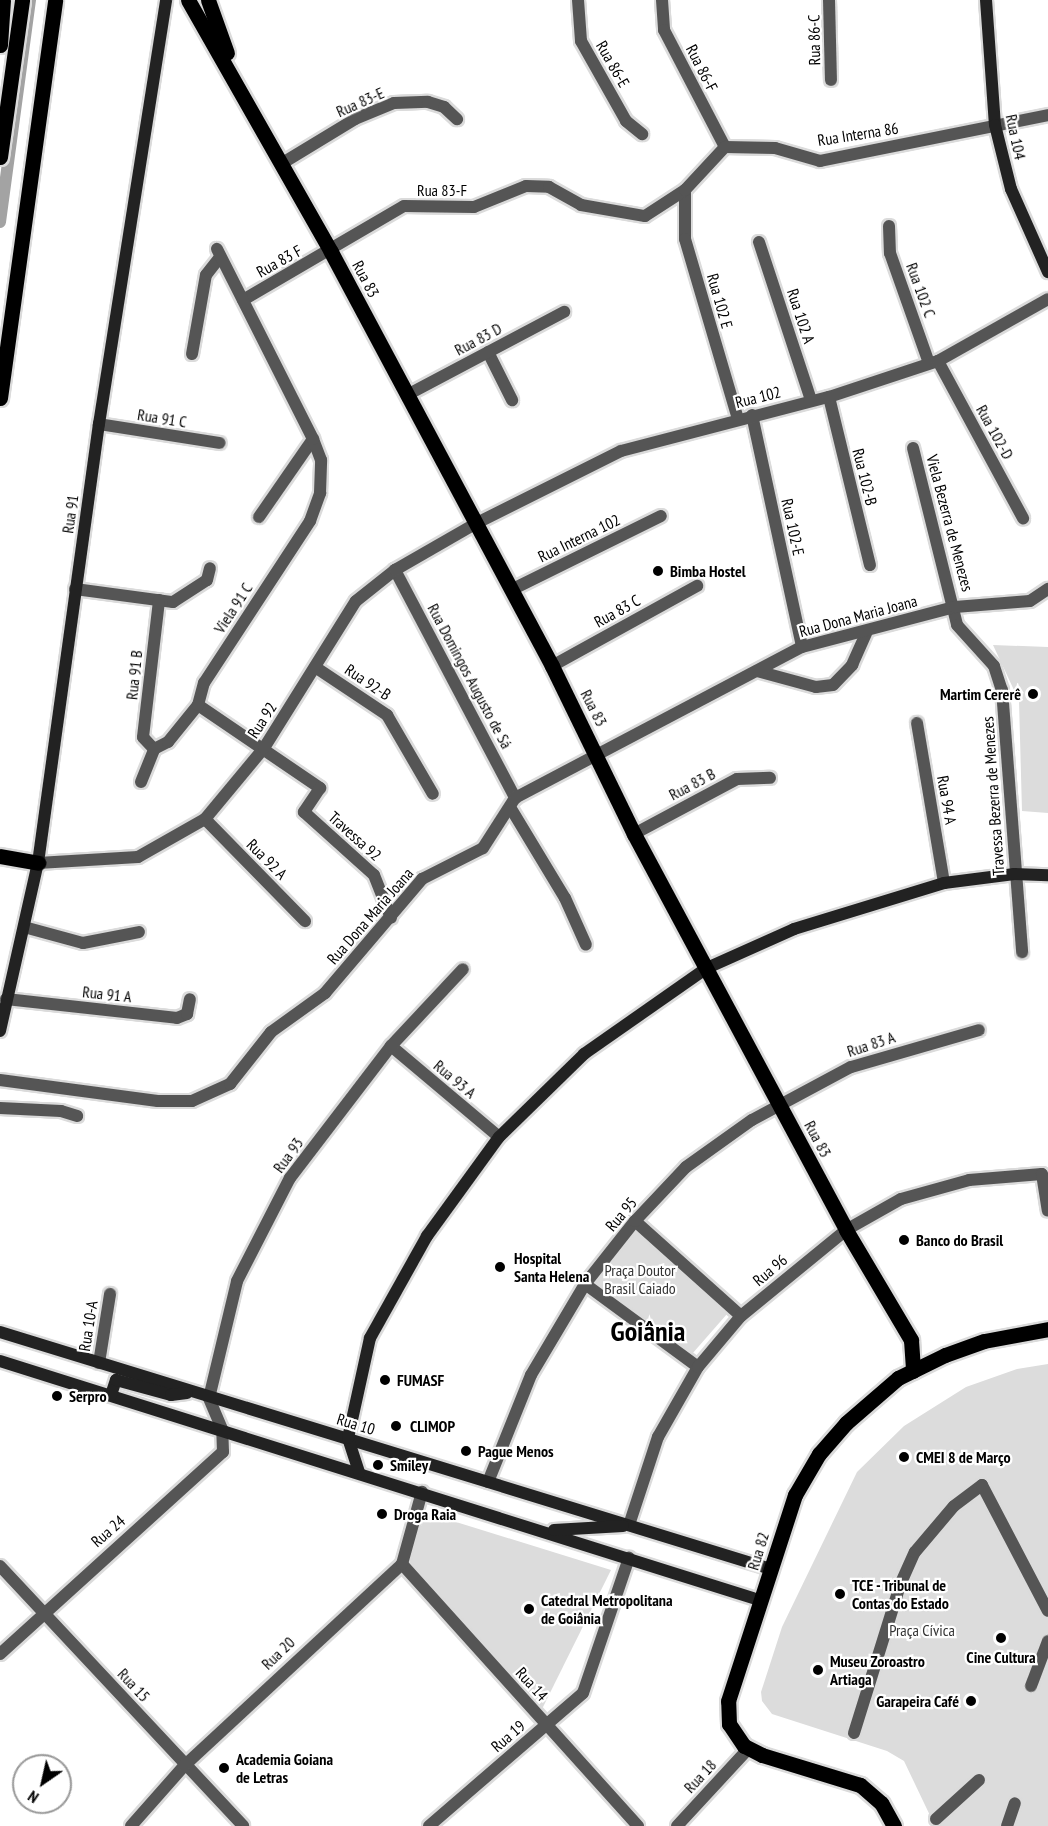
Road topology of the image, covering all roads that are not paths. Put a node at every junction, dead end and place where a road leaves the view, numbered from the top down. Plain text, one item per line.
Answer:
1 (3, 0) edge
2 (22, 0) edge
3 (55, 0) edge
4 (166, 0) edge
5 (188, 0) edge
6 (208, 0) edge
7 (578, 0) edge
8 (662, 0) edge
9 (829, 0) edge
10 (986, 0) edge
11 (0, 45) edge
12 (831, 80) dead end
13 (243, 94) junction
14 (1048, 115) edge
15 (457, 119) dead end
16 (995, 125) junction
17 (642, 134) dead end
18 (1, 146) edge
19 (725, 147) junction
20 (281, 164) junction
21 (685, 190) junction
22 (889, 226) dead end
23 (759, 242) dead end
24 (331, 252) junction
25 (1048, 272) edge
26 (1048, 299) edge
27 (243, 300) junction
28 (564, 312) dead end
29 (489, 352) junction
30 (192, 354) dead end
31 (933, 362) junction
32 (407, 395) junction
33 (829, 397) junction
34 (0, 398) edge
35 (512, 400) dead end
36 (812, 400) junction
37 (752, 415) junction
38 (738, 419) junction
39 (99, 424) junction
40 (313, 439) junction
41 (220, 443) dead end
42 (913, 448) dead end
43 (661, 516) dead end
44 (259, 517) dead end
45 (1023, 518) dead end
46 (475, 524) junction
47 (870, 565) dead end
48 (210, 568) dead end
49 (395, 570) junction
50 (697, 586) dead end
51 (75, 589) junction
52 (1048, 589) edge
53 (511, 590) junction
54 (159, 600) junction
55 (955, 607) junction
56 (867, 632) junction
57 (801, 646) junction
58 (552, 666) junction
59 (315, 667) junction
60 (757, 671) junction
61 (198, 705) junction
62 (917, 723) dead end
63 (264, 748) junction
64 (154, 749) junction
65 (597, 754) junction
66 (770, 777) dead end
67 (141, 782) dead end
68 (433, 794) dead end
69 (513, 802) junction
70 (205, 819) junction
71 (634, 834) junction
72 (0, 856) edge
73 (38, 863) junction
74 (1014, 874) junction
75 (1048, 875) edge
76 (944, 883) junction
77 (391, 918) junction
78 (305, 921) dead end
79 (24, 927) junction
80 (139, 932) dead end
81 (586, 945) dead end
82 (1022, 952) dead end
83 (707, 968) junction
84 (463, 969) dead end
85 (6, 999) junction
86 (190, 999) dead end
87 (0, 1030) edge
88 (979, 1030) dead end
89 (391, 1046) junction
90 (0, 1080) edge
91 (779, 1106) junction
92 (0, 1108) edge
93 (74, 1115) dead end
94 (499, 1137) junction
95 (1048, 1211) edge
96 (635, 1221) junction
97 (846, 1230) junction
98 (585, 1284) junction
99 (110, 1294) dead end
100 (741, 1316) junction
101 (1048, 1329) edge
102 (0, 1332) edge
103 (911, 1340) junction
104 (939, 1358) junction
105 (0, 1361) edge
106 (99, 1363) junction
107 (698, 1367) junction
108 (913, 1371) junction
109 (193, 1393) junction
110 (111, 1395) junction
111 (209, 1398) junction
112 (222, 1429) junction
113 (348, 1438) junction
114 (359, 1472) junction
115 (488, 1482) junction
116 (423, 1492) junction
117 (630, 1526) junction
118 (535, 1528) junction
119 (629, 1558) junction
120 (402, 1564) junction
121 (0, 1566) edge
122 (771, 1569) junction
123 (762, 1601) junction
124 (1048, 1611) edge
125 (44, 1612) junction
126 (1048, 1641) edge
127 (0, 1654) edge
128 (1031, 1686) dead end
129 (546, 1725) junction
130 (854, 1733) dead end
131 (748, 1749) junction
132 (185, 1765) junction
133 (979, 1780) dead end
134 (1015, 1803) dead end
135 (936, 1819) dead end
136 (131, 1826) edge
137 (243, 1826) edge
138 (429, 1826) edge
139 (638, 1826) edge
140 (676, 1826) edge
141 (894, 1826) edge
142 (1007, 1826) edge

1 - 11 main road
2 - 18 main road
3 - 34 main road
4 - 39 main road, Rua 91
5 - 13 main road, Rua 83
6 - 13 main road, Rua 83
7 - 17 street, Rua 86-E
8 - 19 street, Rua 86-F
9 - 12 street, Rua 86-C
10 - 16 main road, Rua 104
13 - 20 main road, Rua 83
14 - 16 street, Rua Interna 86
15 - 20 street, Rua 83-E
16 - 19 street, Rua Interna 86
16 - 25 main road, Rua 104
19 - 21 street
20 - 24 main road, Rua 83
21 - 24 street, Rua 83-F
21 - 38 street, Rua 102 E
22 - 31 street, Rua 102 C
23 - 36 street, Rua 102 A
24 - 27 street, Rua 83 F
24 - 32 main road, Rua 83
26 - 31 street, Rua 102
27 - 30 street, Viela 91 C
27 - 40 street, Viela 91 C
28 - 29 street, Rua 83 D
29 - 32 street, Rua 83 D
29 - 35 street
31 - 33 street, Rua 102
31 - 45 street, Rua 102-D
32 - 46 main road, Rua 83
33 - 36 street, Rua 102
33 - 47 street, Rua 102-B
36 - 37 street, Rua 102
37 - 38 street, Rua 102
37 - 57 street, Rua 102-E
38 - 46 street, Rua 102
39 - 41 street, Rua 91 C
39 - 51 main road, Rua 91
40 - 44 street
40 - 61 street, Viela 91 C
42 - 55 street, Viela Bezerra de Menezes
43 - 53 street, Rua Interna 102
46 - 49 street, Rua 92
46 - 53 main road, Rua 83
48 - 54 street
49 - 59 street, Rua 92
49 - 69 street, Rua Domingos Augusto de Sá
50 - 58 street, Rua 83 C
51 - 54 street
51 - 73 main road, Rua 91
52 - 55 street
53 - 58 main road, Rua 83
54 - 64 street, Rua 91 B
55 - 56 street, Rua Dona Maria Joana
55 - 74 street, Travessa Bezerra de Menezes
56 - 57 street, Rua Dona Maria Joana
56 - 60 street
57 - 60 street, Rua Dona Maria Joana
58 - 65 main road, Rua 83
59 - 63 street, Rua 92
59 - 68 street, Rua 92-B
60 - 65 street, Rua Dona Maria Joana
61 - 63 street, Travessa 92
61 - 64 street, Viela 91 C
62 - 76 street, Rua 94 A
63 - 70 street, Rua 92
63 - 77 street, Travessa 92
64 - 67 street
65 - 69 street, Rua Dona Maria Joana
65 - 71 main road, Rua 83
66 - 71 street, Rua 83 B
69 - 77 street, Rua Dona Maria Joana
69 - 81 street, Rua Domingos Augusto de Sá
70 - 73 street, Rua 92
70 - 78 street, Rua 92 A
71 - 83 main road, Rua 83
72 - 73 main road
73 - 79 main road, Rua 91
74 - 75 main road
74 - 76 main road
74 - 82 street, Travessa Bezerra de Menezes
76 - 83 main road
77 - 90 street, Rua Dona Maria Joana
79 - 80 street
79 - 85 main road, Rua 91
83 - 91 main road, Rua 83
83 - 94 main road
84 - 89 street, Rua 93
85 - 86 street, Rua 91 A
85 - 87 main road, Rua 91
88 - 91 street, Rua 83 A
89 - 94 street, Rua 93 A
89 - 111 street, Rua 93
91 - 96 street, Rua 95
91 - 97 main road, Rua 83
92 - 93 street
94 - 113 main road
95 - 97 street, Rua 96
96 - 98 street, Rua 95
96 - 100 street
97 - 100 street, Rua 96
97 - 103 main road, Rua 83
98 - 107 street
98 - 115 street, Rua 95
99 - 106 street, Rua 10-A
100 - 107 street, Rua 96
101 - 104 main road, Rua 82
102 - 106 main road, Rua 10
103 - 104 main road, Rua 83
103 - 108 main road, Rua 83
104 - 108 main road, Rua 82
105 - 110 main road
106 - 109 main road, Rua 10
107 - 117 street, Rua 96
108 - 122 main road, Rua 82
109 - 110 main road
109 - 111 main road, Rua 10
110 - 112 main road
111 - 112 street
111 - 113 main road, Rua 10
112 - 114 main road
112 - 125 street, Rua 24
113 - 114 main road
113 - 115 main road, Rua 10
114 - 116 main road
115 - 117 main road, Rua 10
116 - 118 main road
116 - 120 street
117 - 118 main road
117 - 122 main road, Rua 10
118 - 119 main road
119 - 123 main road
119 - 129 street, Rua 19
120 - 129 street, Rua 14
120 - 132 street, Rua 20
121 - 125 street, Rua 15
122 - 123 main road, Rua 82
123 - 131 main road, Rua 82
124 - 130 street
125 - 127 street, Rua 24
125 - 132 street, Rua 15
126 - 128 street
129 - 138 street, Rua 19
129 - 139 street, Rua 14
131 - 140 street, Rua 18
131 - 141 main road
132 - 136 street, Rua 20
132 - 137 street, Rua 15
133 - 135 street
134 - 142 street

